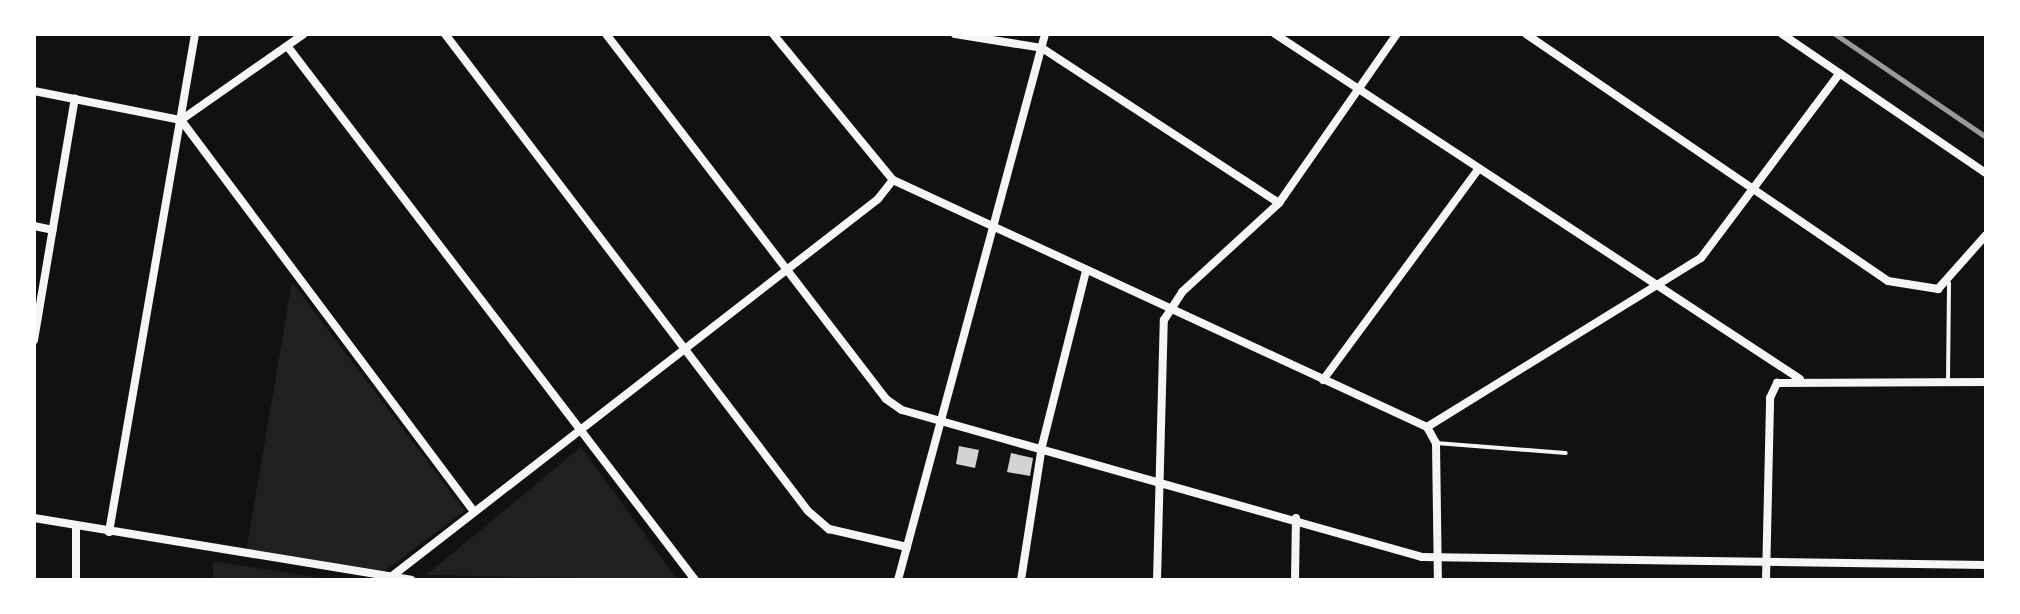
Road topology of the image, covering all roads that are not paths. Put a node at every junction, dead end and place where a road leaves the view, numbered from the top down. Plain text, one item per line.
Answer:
1 (195, 34) edge
2 (304, 34) edge
3 (445, 34) edge
4 (606, 34) edge
5 (773, 34) edge
6 (955, 34) edge
7 (1045, 34) edge
8 (1275, 34) edge
9 (1397, 34) edge
10 (1526, 34) edge
11 (1782, 34) edge
12 (288, 47) junction
13 (1042, 48) junction
14 (1840, 73) junction
15 (1357, 90) junction
16 (34, 91) edge
17 (75, 98) junction
18 (181, 120) junction
19 (1477, 171) junction
20 (1986, 173) edge
21 (893, 180) junction
22 (1755, 191) junction
23 (1279, 203) junction
24 (34, 226) edge
25 (995, 228) junction
26 (53, 230) junction
27 (1986, 235) edge
28 (786, 269) junction
29 (1086, 271) junction
30 (1949, 283) junction
31 (1654, 287) junction
32 (1170, 308) junction
33 (34, 340) edge
34 (686, 345) junction
35 (1800, 379) junction
36 (1323, 380) junction
37 (1948, 381) junction
38 (1986, 382) edge
39 (941, 420) junction
40 (1427, 427) junction
41 (581, 430) junction
42 (1436, 443) junction
43 (1042, 446) junction
44 (1566, 453) dead end
45 (1159, 479) junction
46 (473, 510) junction
47 (34, 518) edge
48 (1296, 518) junction
49 (76, 526) junction
50 (109, 532) junction
51 (907, 547) junction
52 (1439, 557) junction
53 (1766, 563) junction
54 (1986, 565) edge
55 (389, 578) edge
56 (76, 580) edge
57 (411, 580) edge
58 (695, 580) edge
59 (898, 580) edge
60 (1021, 580) edge
61 (1157, 580) edge
62 (1295, 580) edge
63 (1438, 580) edge
64 (1766, 580) edge

1 - 18 street
2 - 12 street
3 - 34 street
4 - 28 street
5 - 21 street
6 - 13 street
7 - 13 street
8 - 15 street
9 - 15 street
10 - 22 street
11 - 14 street
12 - 18 street
12 - 41 street
13 - 23 street
13 - 25 street
14 - 20 street
14 - 22 street
15 - 19 street
15 - 23 street
16 - 17 street
17 - 18 street
17 - 26 street
18 - 46 street
18 - 50 street
19 - 31 street
19 - 36 street
21 - 25 street
21 - 28 street
22 - 30 street
22 - 31 street
23 - 32 street
24 - 26 street
25 - 29 street
25 - 39 street
26 - 33 street
27 - 30 street
28 - 34 street
28 - 39 street
29 - 32 street
29 - 43 street
30 - 37 lane
31 - 35 street
31 - 40 street
32 - 36 street
32 - 45 street
34 - 41 street
34 - 51 street
35 - 37 street
35 - 53 street
36 - 40 street
37 - 38 street
39 - 43 street
39 - 51 street
40 - 42 street
41 - 46 street
41 - 58 street
42 - 44 lane
42 - 52 street
43 - 45 street
43 - 60 street
45 - 48 street
45 - 61 street
46 - 55 street
47 - 49 street
48 - 52 street
48 - 62 street
49 - 50 street
49 - 56 street
50 - 55 street
51 - 59 street
52 - 53 street
52 - 63 street
53 - 54 street
53 - 64 street
55 - 57 street

